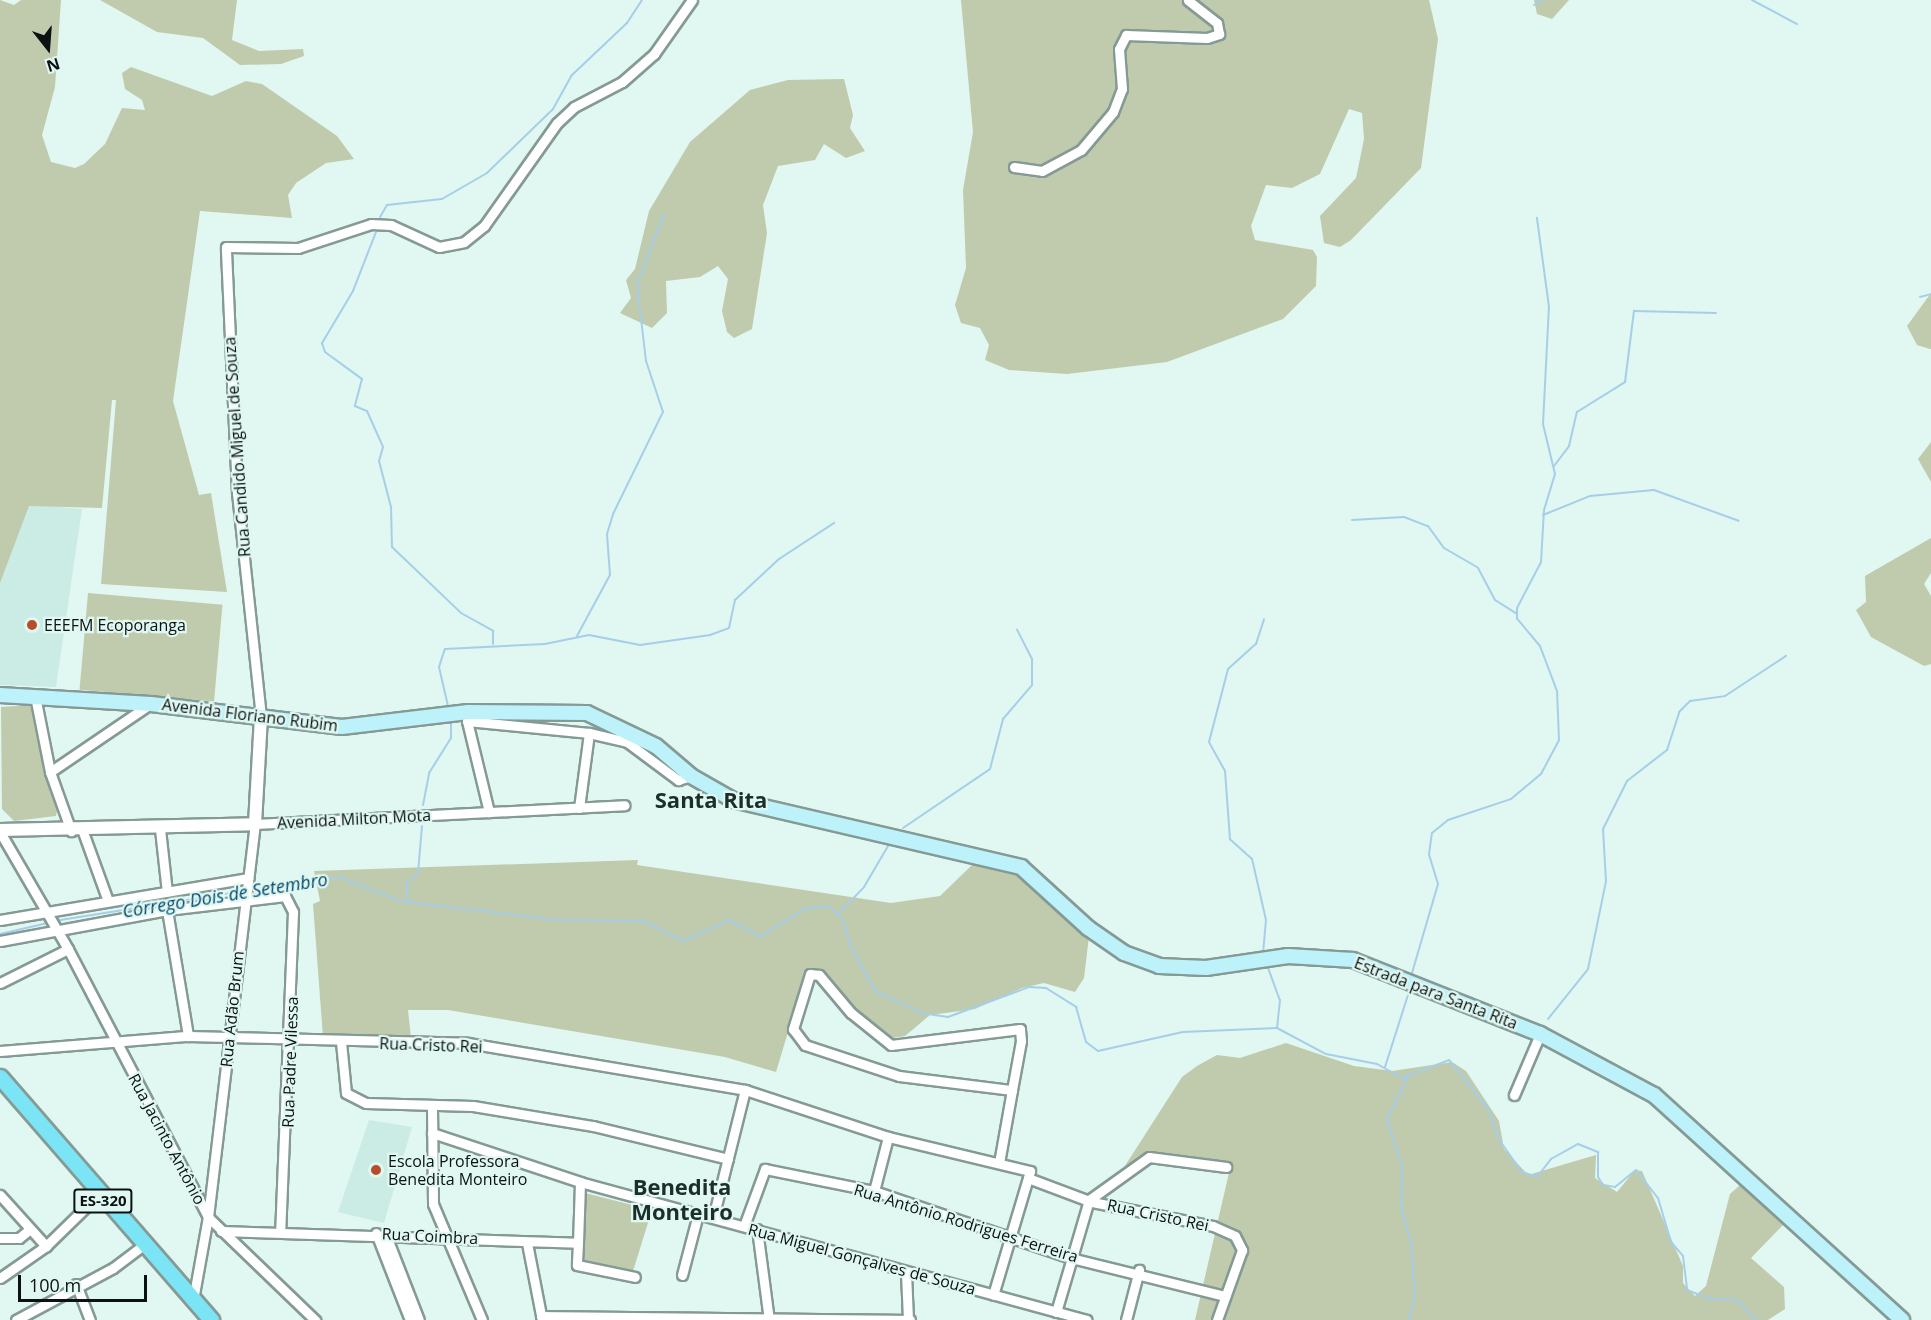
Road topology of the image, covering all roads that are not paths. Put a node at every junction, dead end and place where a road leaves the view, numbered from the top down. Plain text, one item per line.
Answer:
1 (692, 0) edge
2 (1188, 0) edge
3 (1014, 167) dead end
4 (0, 695) edge
5 (34, 696) junction
6 (151, 704) junction
7 (467, 716) junction
8 (261, 717) junction
9 (589, 733) junction
10 (50, 772) junction
11 (691, 776) junction
12 (624, 805) dead end
13 (579, 808) junction
14 (489, 812) junction
15 (255, 824) junction
16 (160, 829) junction
17 (0, 831) edge
18 (77, 831) junction
19 (248, 881) junction
20 (166, 892) junction
21 (244, 899) junction
22 (108, 901) junction
23 (167, 910) junction
24 (46, 913) junction
25 (0, 920) edge
26 (55, 928) junction
27 (0, 941) edge
28 (68, 949) junction
29 (0, 982) edge
30 (1540, 1034) junction
31 (229, 1035) junction
32 (188, 1036) junction
33 (291, 1038) junction
34 (115, 1039) junction
35 (341, 1042) junction
36 (0, 1052) edge
37 (0, 1077) edge
38 (745, 1090) junction
39 (1012, 1090) junction
40 (1514, 1095) dead end
41 (432, 1106) junction
42 (432, 1133) junction
43 (888, 1137) junction
44 (728, 1159) junction
45 (999, 1162) junction
46 (1226, 1167) dead end
47 (1029, 1174) junction
48 (580, 1182) junction
49 (874, 1191) junction
50 (0, 1195) edge
51 (98, 1196) junction
52 (1089, 1200) junction
53 (698, 1214) junction
54 (208, 1217) junction
55 (713, 1218) junction
56 (744, 1226) junction
57 (757, 1229) junction
58 (29, 1230) junction
59 (280, 1230) junction
60 (221, 1231) junction
61 (380, 1233) junction
62 (1010, 1235) junction
63 (447, 1236) junction
64 (0, 1238) edge
65 (527, 1243) junction
66 (578, 1243) junction
67 (144, 1245) junction
68 (46, 1246) junction
69 (1071, 1258) junction
70 (1139, 1270) junction
71 (906, 1272) junction
72 (682, 1275) dead end
73 (635, 1277) dead end
74 (0, 1278) edge
75 (76, 1284) junction
76 (993, 1295) junction
77 (1225, 1296) junction
78 (193, 1300) junction
79 (1056, 1312) junction
80 (413, 1317) edge
81 (542, 1318) edge
82 (769, 1318) edge
83 (16, 1320) edge
84 (90, 1320) edge
85 (211, 1320) edge
86 (315, 1320) edge
87 (482, 1320) edge
88 (909, 1320) edge
89 (1087, 1320) edge
90 (1126, 1320) edge
91 (1217, 1320) edge
92 (1902, 1320) edge

1 - 8 street, Rua Candido Miguel de Souza
2 - 3 street
4 - 5 main road, Avenida Floriano Rubim
5 - 6 main road, Avenida Floriano Rubim
5 - 10 street
6 - 8 main road, Avenida Floriano Rubim
6 - 10 street
7 - 8 main road, Avenida Floriano Rubim
7 - 9 street, Avenida Floriano Rubim
7 - 11 main road, Estrada para Santa Rita
7 - 14 street
8 - 15 street, Rua Adão Brum
9 - 11 street, Avenida Floriano Rubim
9 - 13 street
10 - 18 street
11 - 30 main road, Estrada para Santa Rita
12 - 13 street, Avenida Milton Mota
13 - 14 street, Avenida Milton Mota
14 - 15 street, Avenida Milton Mota
15 - 16 street, Avenida Milton Mota
15 - 19 street, Rua Adão Brum
16 - 18 street, Avenida Milton Mota
16 - 20 street
17 - 18 street, Avenida Milton Mota
17 - 24 street, Rua Jacinto Antônio
18 - 22 street
19 - 20 street
19 - 21 street, Rua Adão Brum
20 - 22 street
21 - 23 street
21 - 31 street, Rua Adão Brum
21 - 33 street, Rua Padre Vilessa
22 - 24 street
23 - 26 street
23 - 32 street
24 - 25 street
24 - 26 street, Rua Jacinto Antônio
26 - 27 street
26 - 28 street, Rua Jacinto Antônio
28 - 29 street
28 - 34 street, Rua Jacinto Antônio
30 - 40 street
30 - 92 main road, Estrada para Santa Rita
31 - 32 street, Rua Cristo Rei
31 - 33 street, Rua Cristo Rei
31 - 54 street, Rua Adão Brum
32 - 34 street, Rua Cristo Rei
33 - 35 street, Rua Cristo Rei
33 - 59 street, Rua Padre Vilessa
34 - 36 street, Rua Cristo Rei
34 - 54 street, Rua Jacinto Antônio
35 - 38 street, Rua Cristo Rei
35 - 41 street
37 - 51 main road, ES-320
38 - 43 street, Rua Cristo Rei
38 - 44 street
39 - 39 street
39 - 45 street
41 - 42 street
41 - 44 street
42 - 48 street, Rua Miguel Gonçalves de Souza
42 - 63 street
43 - 45 street, Rua Cristo Rei
43 - 49 street
44 - 55 street
45 - 47 street, Rua Cristo Rei
46 - 52 street
47 - 52 street, Rua Cristo Rei
47 - 62 street
48 - 53 street, Rua Miguel Gonçalves de Souza
48 - 66 street
49 - 56 street, Rua Antônio Rodrigues Ferreira
49 - 62 street, Rua Antônio Rodrigues Ferreira
50 - 58 street
51 - 67 main road, ES-320
51 - 68 street
52 - 69 street
52 - 77 street, Rua Cristo Rei
53 - 55 street, Rua Miguel Gonçalves de Souza
53 - 72 street
54 - 60 street, Rua Jacinto Antônio
54 - 78 street, Rua Adão Brum
55 - 56 street, Rua Miguel Gonçalves de Souza
56 - 57 street, Rua Miguel Gonçalves de Souza
57 - 71 street, Rua Miguel Gonçalves de Souza
57 - 82 street
58 - 64 street
58 - 68 street
59 - 60 street, Rua Coimbra
59 - 61 street, Rua Coimbra
60 - 86 street, Rua Jacinto Antônio
61 - 63 street, Rua Coimbra
61 - 80 street
62 - 69 street, Rua Antônio Rodrigues Ferreira
62 - 76 street
63 - 65 street, Rua Coimbra
63 - 87 street
65 - 66 street, Rua Coimbra
65 - 81 street
66 - 73 street
67 - 75 street
67 - 78 main road, ES-320
68 - 74 street
69 - 70 street, Rua Antônio Rodrigues Ferreira
69 - 79 street
70 - 77 street, Rua Antônio Rodrigues Ferreira
70 - 90 street
71 - 76 street, Rua Miguel Gonçalves de Souza
71 - 88 street
75 - 83 street
75 - 84 street
76 - 79 street, Rua Miguel Gonçalves de Souza
77 - 91 street, Rua Cristo Rei
78 - 85 main road, ES-320
79 - 89 street, Rua Miguel Gonçalves de Souza
81 - 82 street
82 - 88 street

